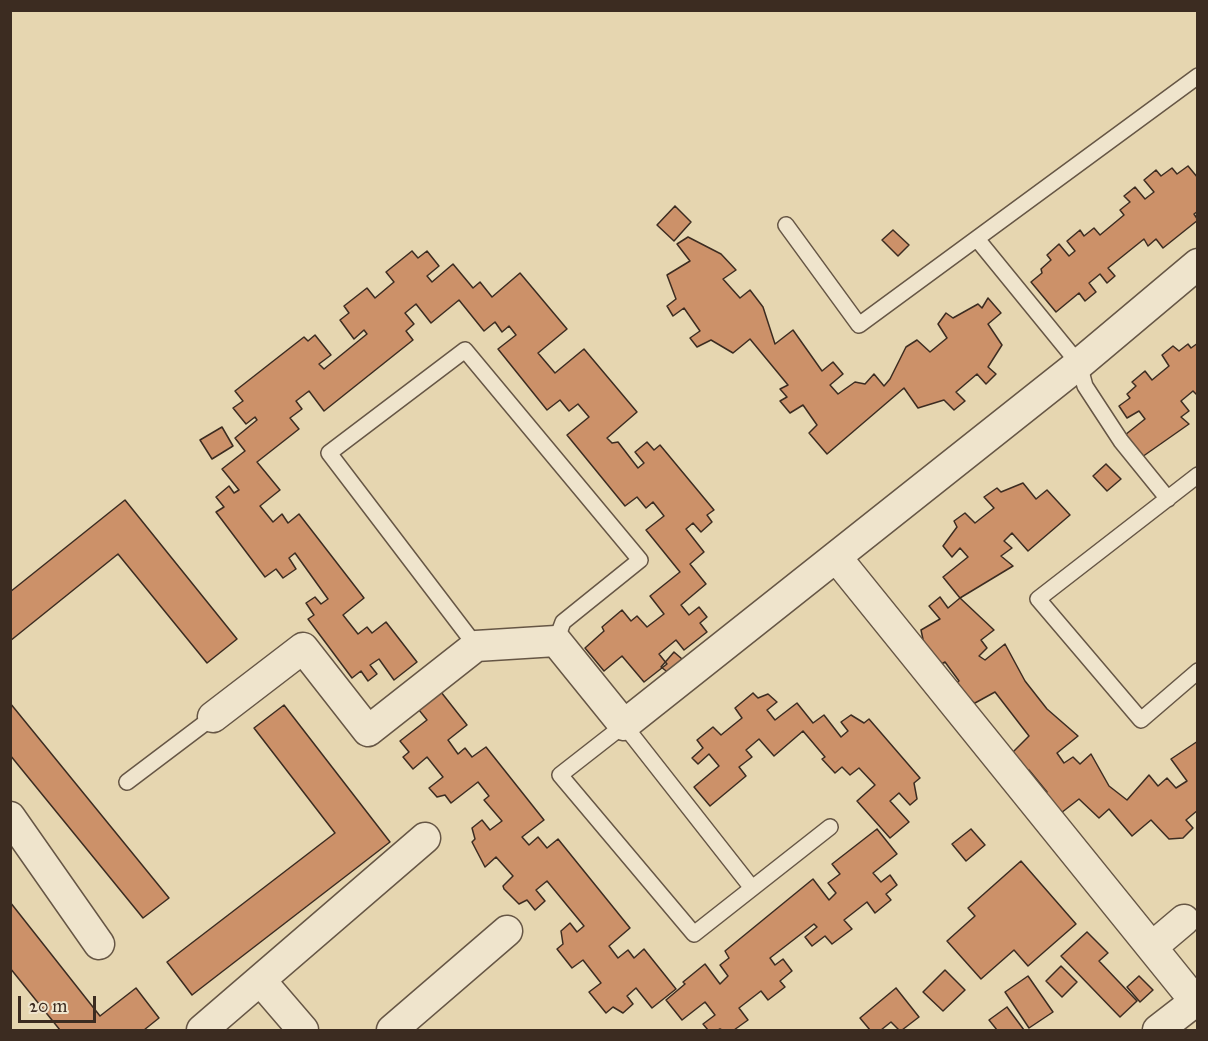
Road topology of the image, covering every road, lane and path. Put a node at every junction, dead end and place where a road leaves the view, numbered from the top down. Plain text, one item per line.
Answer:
1 (1197, 76) edge
2 (786, 225) dead end
3 (977, 239) junction
4 (1197, 264) edge
5 (1079, 364) junction
6 (1197, 475) edge
7 (1168, 499) junction
8 (836, 557) junction
9 (555, 641) junction
10 (476, 646) junction
11 (1197, 671) edge
12 (213, 717) joint
13 (624, 725) junction
14 (127, 782) dead end
15 (10, 817) edge
16 (830, 827) dead end
17 (425, 838) dead end
18 (752, 888) junction
19 (1184, 920) dead end
20 (507, 931) dead end
21 (99, 944) dead end
22 (1152, 947) junction
23 (260, 980) junction
24 (1196, 1000) edge
25 (202, 1030) edge
26 (303, 1030) edge
27 (392, 1030) edge
28 (1158, 1030) edge

1 - 3 lane
2 - 3 lane
3 - 5 lane
4 - 5 street
5 - 7 lane
5 - 8 street
6 - 7 lane
7 - 11 lane
8 - 13 street
8 - 22 street
9 - 10 street
9 - 10 lane
9 - 13 street
10 - 12 street
12 - 14 lane
13 - 18 lane
13 - 18 lane
15 - 21 street
16 - 18 lane
17 - 23 street
19 - 22 street
20 - 27 street
22 - 24 street
23 - 25 street
23 - 26 street
24 - 28 street

